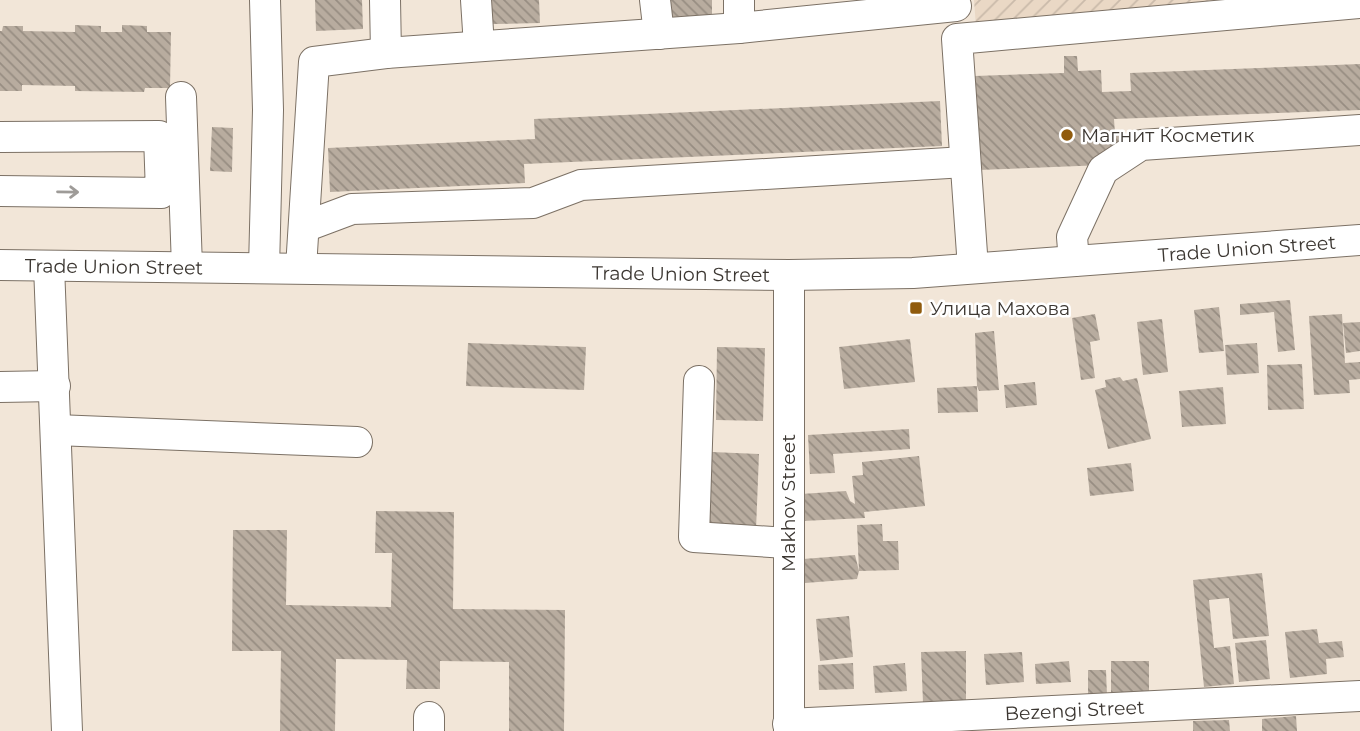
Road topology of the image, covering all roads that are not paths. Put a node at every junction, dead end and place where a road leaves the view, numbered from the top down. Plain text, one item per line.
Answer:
1 (265, 0) edge
2 (385, 0) edge
3 (476, 0) edge
4 (655, 0) edge
5 (956, 3) edge
6 (1360, 3) edge
7 (739, 14) edge
8 (659, 34) junction
9 (957, 39) junction
10 (479, 47) junction
11 (386, 53) junction
12 (181, 97) dead end
13 (1360, 130) edge
14 (0, 137) edge
15 (965, 162) junction
16 (0, 191) edge
17 (304, 226) junction
18 (1360, 240) edge
19 (1073, 261) junction
20 (0, 265) edge
21 (49, 266) junction
22 (187, 267) junction
23 (264, 268) junction
24 (301, 268) junction
25 (973, 268) junction
26 (789, 275) junction
27 (699, 381) dead end
28 (55, 386) junction
29 (0, 387) edge
30 (56, 430) junction
31 (357, 442) dead end
32 (787, 543) junction
33 (1360, 696) edge
34 (789, 727) edge
35 (66, 731) edge

1 - 23 street
2 - 11 street
3 - 10 street
4 - 8 street
5 - 7 street
5 - 9 street
6 - 9 street
7 - 8 street
8 - 10 street
9 - 15 street
10 - 11 street
11 - 17 street
12 - 22 street
13 - 19 street
16 -> 14 street
15 - 17 street
15 - 25 street
17 - 24 street
18 - 19 street, Trade Union Street
19 - 25 street, Trade Union Street
20 - 21 street, Trade Union Street
21 - 22 street, Trade Union Street
21 - 28 street
22 - 23 street, Trade Union Street
23 - 24 street, Trade Union Street
24 - 26 street, Trade Union Street
25 - 26 street, Trade Union Street
26 - 32 street, Makhov Street
27 - 32 street
28 - 29 street
28 - 30 street
30 - 31 street
30 - 35 street
32 - 34 street, Makhov Street
33 - 34 street, Bezengi Street

